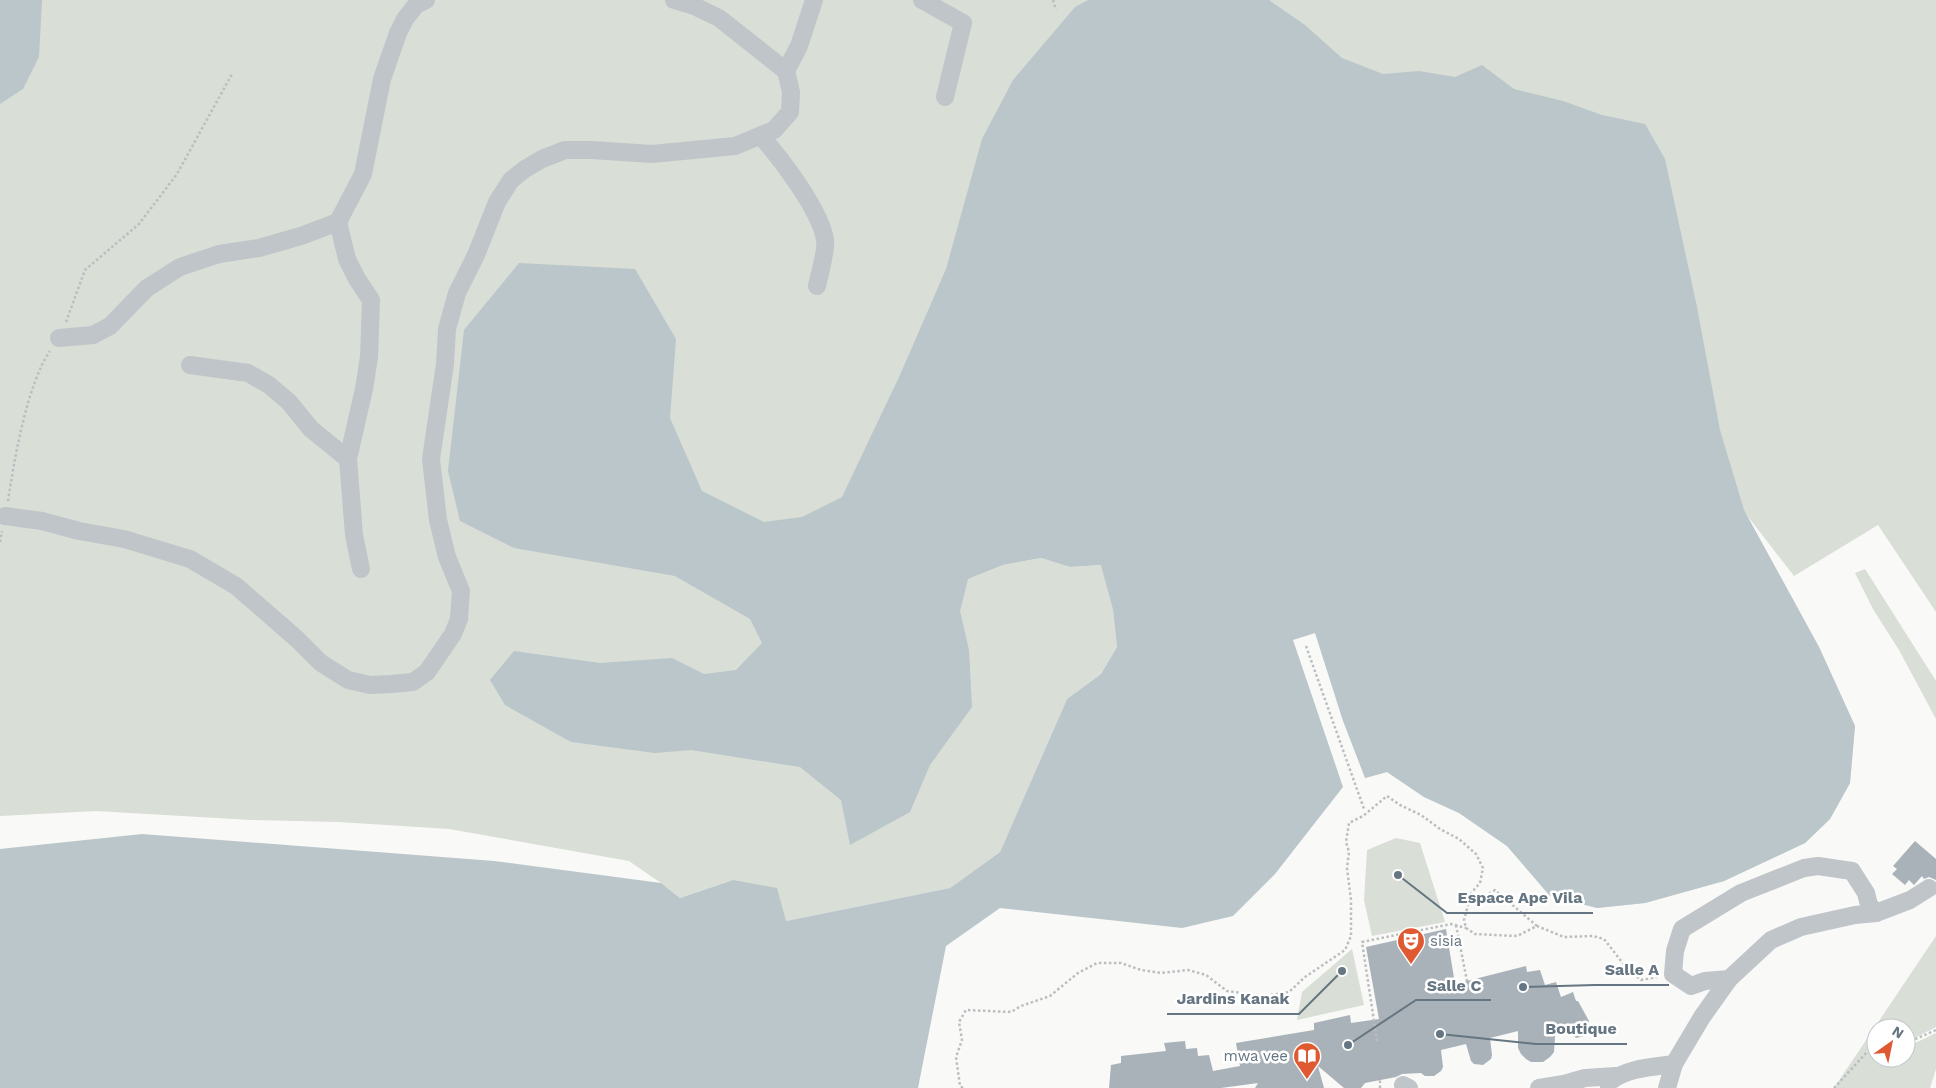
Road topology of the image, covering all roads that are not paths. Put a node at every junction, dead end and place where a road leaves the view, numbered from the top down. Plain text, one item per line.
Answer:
1 (426, 0) edge
2 (674, 0) edge
3 (814, 0) edge
4 (922, 0) edge
5 (786, 71) junction
6 (945, 97) dead end
7 (761, 136) junction
8 (338, 222) junction
9 (816, 286) dead end
10 (59, 338) road end
11 (190, 365) dead end
12 (348, 459) junction
13 (5, 516) road end
14 (361, 569) dead end
15 (1928, 888) dead end
16 (1876, 913) junction
17 (1729, 979) junction
18 (1674, 1064) junction
19 (1616, 1076) junction
20 (1538, 1088) edge
21 (1602, 1088) edge
22 (1667, 1088) edge

1 - 8 lane
2 - 5 lane
3 - 5 lane
4 - 6 lane
5 - 7 lane
7 - 9 lane
7 - 13 lane
8 - 10 lane
8 - 12 lane
11 - 12 lane
12 - 14 lane
15 - 16 lane
16 - 17 lane
16 - 17 lane
17 - 18 lane
18 - 19 lane
18 - 22 lane
19 - 20 lane
19 - 21 lane

